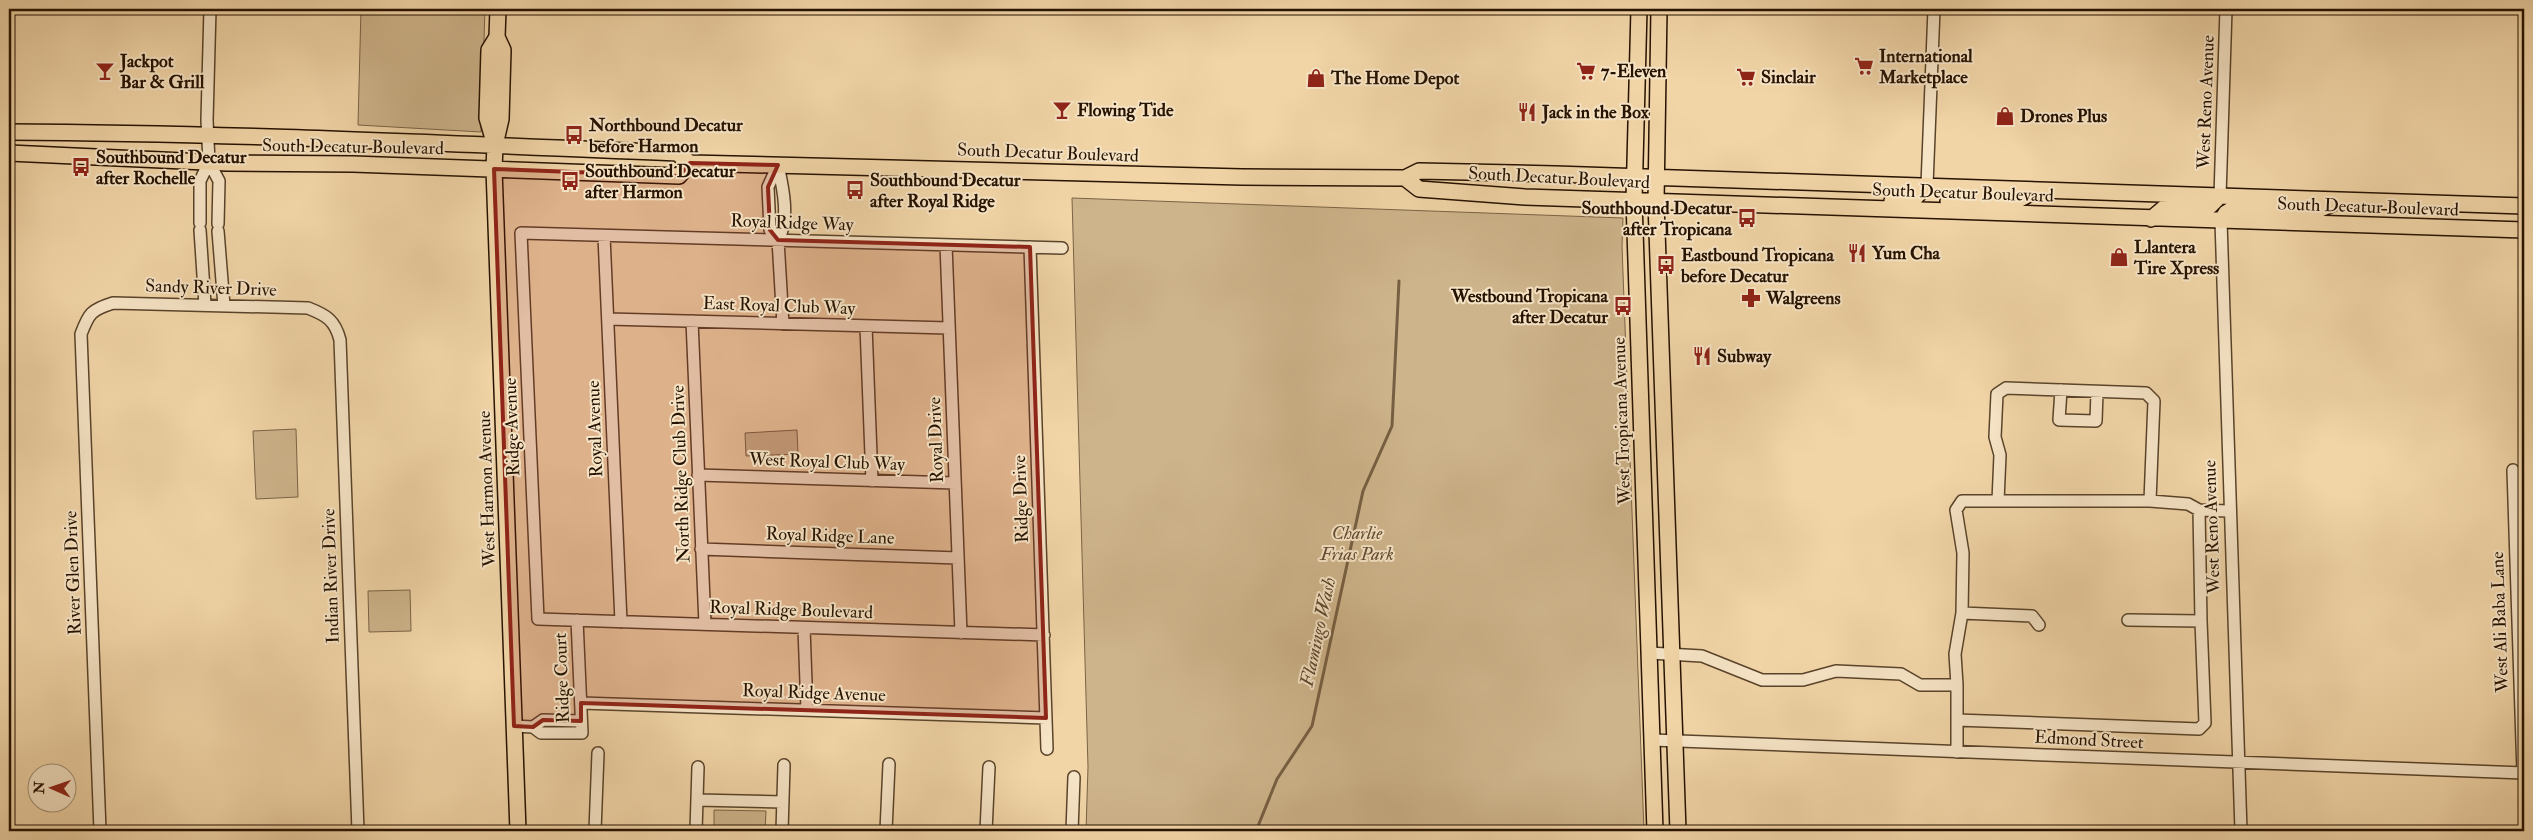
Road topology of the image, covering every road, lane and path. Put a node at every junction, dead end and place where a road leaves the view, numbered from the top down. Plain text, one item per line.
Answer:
1 (210, 9) edge
2 (498, 9) edge
3 (1639, 9) edge
4 (1650, 9) edge
5 (1659, 9) edge
6 (1934, 9) edge
7 (2226, 9) edge
8 (1658, 38) junction
9 (9, 132) edge
10 (208, 136) junction
11 (495, 145) junction
12 (9, 154) edge
13 (209, 162) junction
14 (690, 163) junction
15 (778, 165) junction
16 (494, 169) junction
17 (1634, 176) junction
18 (1656, 177) junction
19 (1405, 178) junction
20 (1927, 185) junction
21 (2036, 190) junction
22 (2220, 196) junction
23 (2342, 200) junction
24 (1634, 201) junction
25 (1656, 202) junction
26 (2524, 206) edge
27 (1845, 208) junction
28 (1925, 210) junction
29 (2151, 219) junction
30 (2221, 221) junction
31 (2524, 230) edge
32 (521, 234) joint
33 (604, 236) junction
34 (778, 240) junction
35 (946, 245) junction
36 (1030, 247) junction
37 (1062, 248) dead end
38 (205, 305) junction
39 (224, 306) junction
40 (88, 315) joint
41 (608, 319) junction
42 (333, 321) joint
43 (692, 321) junction
44 (783, 324) junction
45 (866, 326) junction
46 (949, 328) junction
47 (2061, 390) junction
48 (2098, 392) junction
49 (2513, 470) dead end
50 (698, 475) junction
51 (872, 481) junction
52 (955, 483) junction
53 (1998, 501) junction
54 (2150, 501) junction
55 (2199, 510) junction
56 (2228, 512) junction
57 (1644, 516) junction
58 (1665, 516) junction
59 (702, 549) junction
60 (958, 558) junction
61 (1962, 612) junction
62 (538, 619) joint
63 (577, 620) junction
64 (2128, 620) dead end
65 (2201, 621) junction
66 (621, 622) junction
67 (705, 624) junction
68 (2039, 625) dead end
69 (804, 628) junction
70 (961, 633) junction
71 (1044, 635) junction
72 (1649, 653) junction
73 (1672, 654) junction
74 (1957, 685) junction
75 (581, 703) junction
76 (807, 710) junction
77 (1046, 718) junction
78 (1957, 720) junction
79 (581, 721) junction
80 (514, 726) junction
81 (534, 727) junction
82 (1652, 740) junction
83 (1674, 741) junction
84 (1047, 749) dead end
85 (1957, 752) junction
86 (598, 753) dead end
87 (889, 764) dead end
88 (2238, 764) junction
89 (784, 765) dead end
90 (698, 767) dead end
91 (989, 767) dead end
92 (2523, 773) edge
93 (1074, 777) dead end
94 (697, 800) junction
95 (783, 802) junction
96 (100, 831) edge
97 (358, 831) edge
98 (518, 831) edge
99 (595, 831) edge
100 (696, 831) edge
101 (782, 831) edge
102 (886, 831) edge
103 (986, 831) edge
104 (1072, 831) edge
105 (1655, 831) edge
106 (1678, 831) edge
107 (2241, 831) edge

1 - 10 street
2 - 11 main road, West Harmon Avenue
3 - 17 main road, West Tropicana Avenue
4 - 8 main road
5 - 8 main road
6 - 20 street
7 - 22 street, West Reno Avenue
8 - 18 main road
9 - 10 main road, South Decatur Boulevard
10 - 11 main road, South Decatur Boulevard
10 - 13 street
11 - 14 main road, South Decatur Boulevard
11 - 16 main road, West Harmon Avenue
12 - 13 main road, South Decatur Boulevard
13 - 16 main road, South Decatur Boulevard
13 - 38 street
13 - 39 street
14 - 15 main road, South Decatur Boulevard
14 - 16 main road, South Decatur Boulevard
15 - 19 main road, South Decatur Boulevard
15 - 34 street
16 - 80 main road, West Harmon Avenue
17 - 18 main road, South Decatur Boulevard
17 - 19 main road, South Decatur Boulevard
17 - 24 main road, West Tropicana Avenue
18 - 20 main road, South Decatur Boulevard
18 - 25 main road
19 - 24 main road, South Decatur Boulevard
20 - 21 main road, South Decatur Boulevard
20 - 27 main road
21 - 22 main road, South Decatur Boulevard
21 - 28 main road
22 - 23 main road, South Decatur Boulevard
22 - 29 main road
23 - 26 main road, South Decatur Boulevard
23 - 30 main road
24 - 25 main road, South Decatur Boulevard
24 - 57 main road, West Tropicana Avenue
25 - 27 main road, South Decatur Boulevard
25 - 58 main road
27 - 28 main road, South Decatur Boulevard
28 - 29 main road, South Decatur Boulevard
29 - 30 main road, South Decatur Boulevard
30 - 31 main road, South Decatur Boulevard
30 - 56 street, West Reno Avenue
32 - 33 street, Royal Ridge Way
32 - 62 street, Ridge Avenue
33 - 34 street, Royal Ridge Way
33 - 41 street, Royal Avenue
34 - 35 street, Royal Ridge Way
34 - 44 street
35 - 36 street, Royal Ridge Way
35 - 46 street, Royal Drive
36 - 37 street, Royal Ridge Way
36 - 71 street, Ridge Drive
38 - 39 street, Sandy River Drive
38 - 40 street, Sandy River Drive
39 - 42 street, Sandy River Drive
40 - 96 street, River Glen Drive
41 - 43 street, East Royal Club Way
41 - 66 street, Royal Avenue
42 - 97 street, Indian River Drive
43 - 44 street, East Royal Club Way
43 - 50 street, North Ridge Club Drive
44 - 45 street, East Royal Club Way
45 - 46 street, East Royal Club Way
45 - 51 street
46 - 52 street, Royal Drive
47 - 48 street
47 - 48 street
47 - 53 street
48 - 54 street
49 - 92 street, West Ali Baba Lane
50 - 51 street, West Royal Club Way
50 - 59 street, North Ridge Club Drive
51 - 52 street, West Royal Club Way
52 - 60 street, Royal Drive
53 - 54 street
53 - 61 street
54 - 55 street
55 - 56 street
55 - 65 street
56 - 88 street, West Reno Avenue
57 - 58 main road
57 - 72 main road, West Tropicana Avenue
58 - 73 main road
59 - 60 street, Royal Ridge Lane
59 - 67 street, North Ridge Club Drive
60 - 70 street, Royal Drive
61 - 68 street
61 - 74 street
62 - 63 street, Royal Ridge Boulevard
63 - 66 street, Royal Ridge Boulevard
63 - 75 street, Ridge Court
64 - 65 street
65 - 78 street
66 - 67 street, Royal Ridge Boulevard
67 - 69 street, Royal Ridge Boulevard
69 - 70 street, Royal Ridge Boulevard
69 - 76 street
70 - 71 street, Royal Ridge Boulevard
71 - 77 street, Ridge Drive
72 - 73 street
72 - 82 main road, West Tropicana Avenue
73 - 74 street
73 - 83 main road
74 - 78 street
75 - 76 street, Royal Ridge Avenue
75 - 79 street, Ridge Court
76 - 77 street, Royal Ridge Avenue
77 - 84 street, Ridge Drive
78 - 85 street
79 - 81 street
79 - 81 street, Ridge Court
80 - 81 street
80 - 98 main road, West Harmon Avenue
82 - 83 street, Edmond Street
82 - 105 main road, West Tropicana Avenue
83 - 85 street, Edmond Street
83 - 106 main road
85 - 88 street, Edmond Street
86 - 99 street
87 - 102 street
88 - 92 street, Edmond Street
88 - 107 street, West Reno Avenue
89 - 95 street
90 - 94 street
91 - 103 street
93 - 104 street
94 - 95 street
94 - 100 street
95 - 101 street

